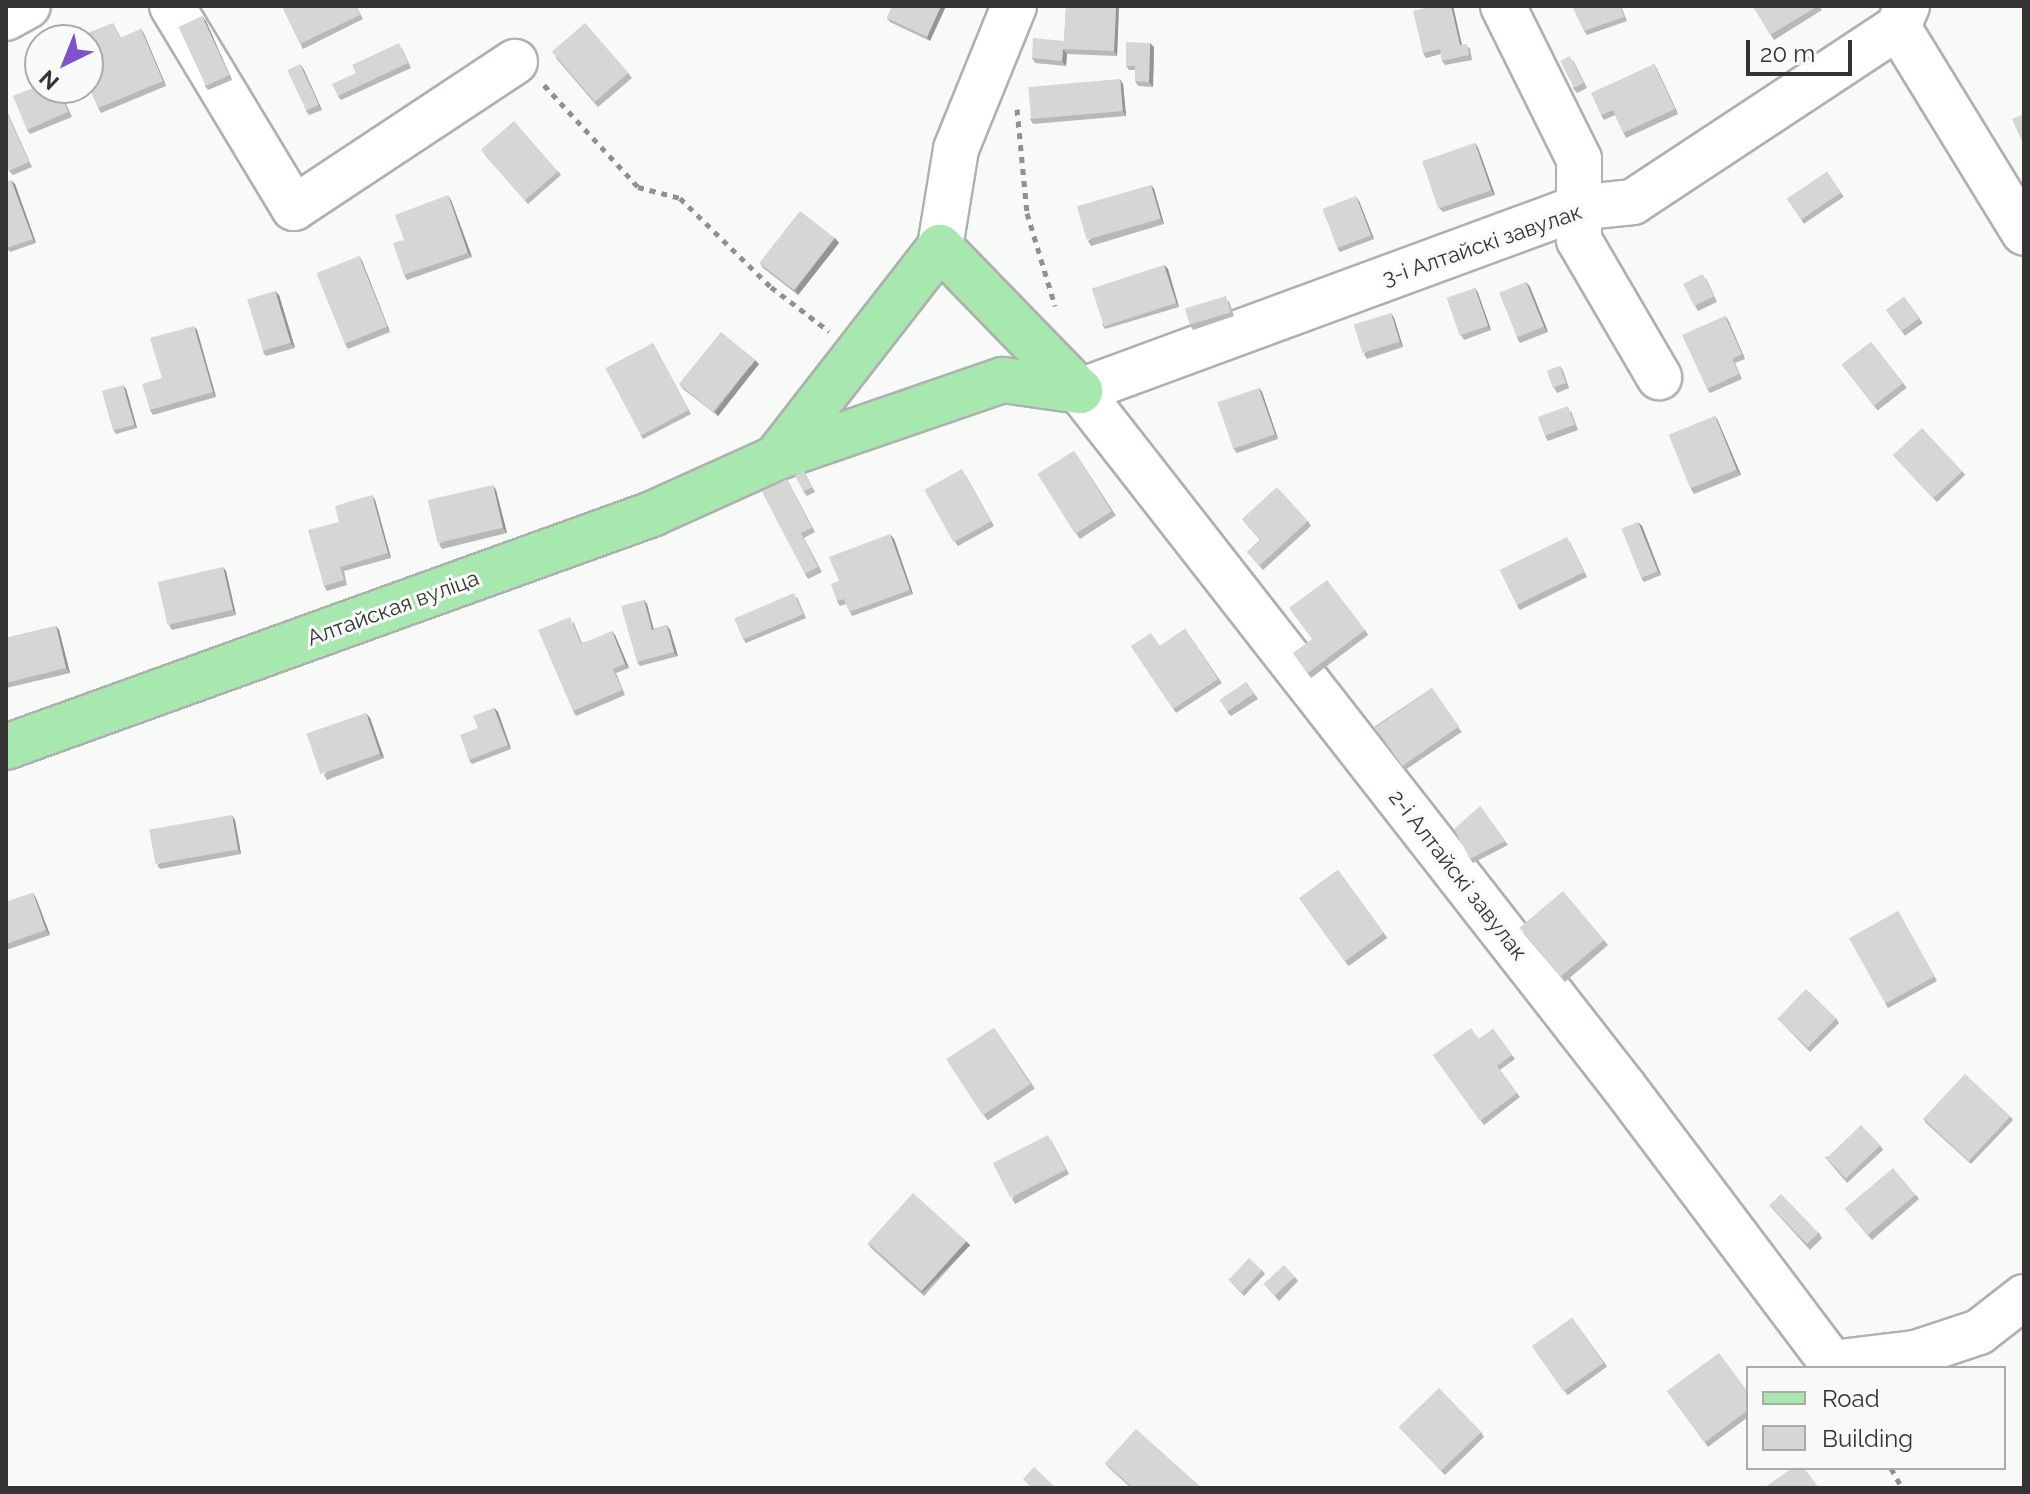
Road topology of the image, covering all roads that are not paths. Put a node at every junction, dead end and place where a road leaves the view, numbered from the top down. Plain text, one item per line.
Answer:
1 (28, 6) edge
2 (172, 6) edge
3 (1014, 6) edge
4 (1503, 6) edge
5 (1902, 17) edge
6 (6, 18) edge
7 (515, 62) road end
8 (1577, 208) junction
9 (2024, 233) edge
10 (940, 247) junction
11 (1659, 377) dead end
12 (1080, 391) junction
13 (776, 458) junction
14 (6, 747) edge
15 (2024, 1297) edge

1 - 6 street
2 - 7 street
3 - 10 street, Алтайская вуліца
4 - 8 street
5 - 8 street, 3-і Алтайскі завулак
5 - 9 street, 3-і Алтайскі завулак
8 - 11 street
8 - 12 street, 3-і Алтайскі завулак
10 - 12 main road
10 - 13 main road, Алтайская вуліца
12 - 13 main road, Алтайская вуліца
12 - 15 street, 2-і Алтайскі завулак
13 - 14 main road, Алтайская вуліца

